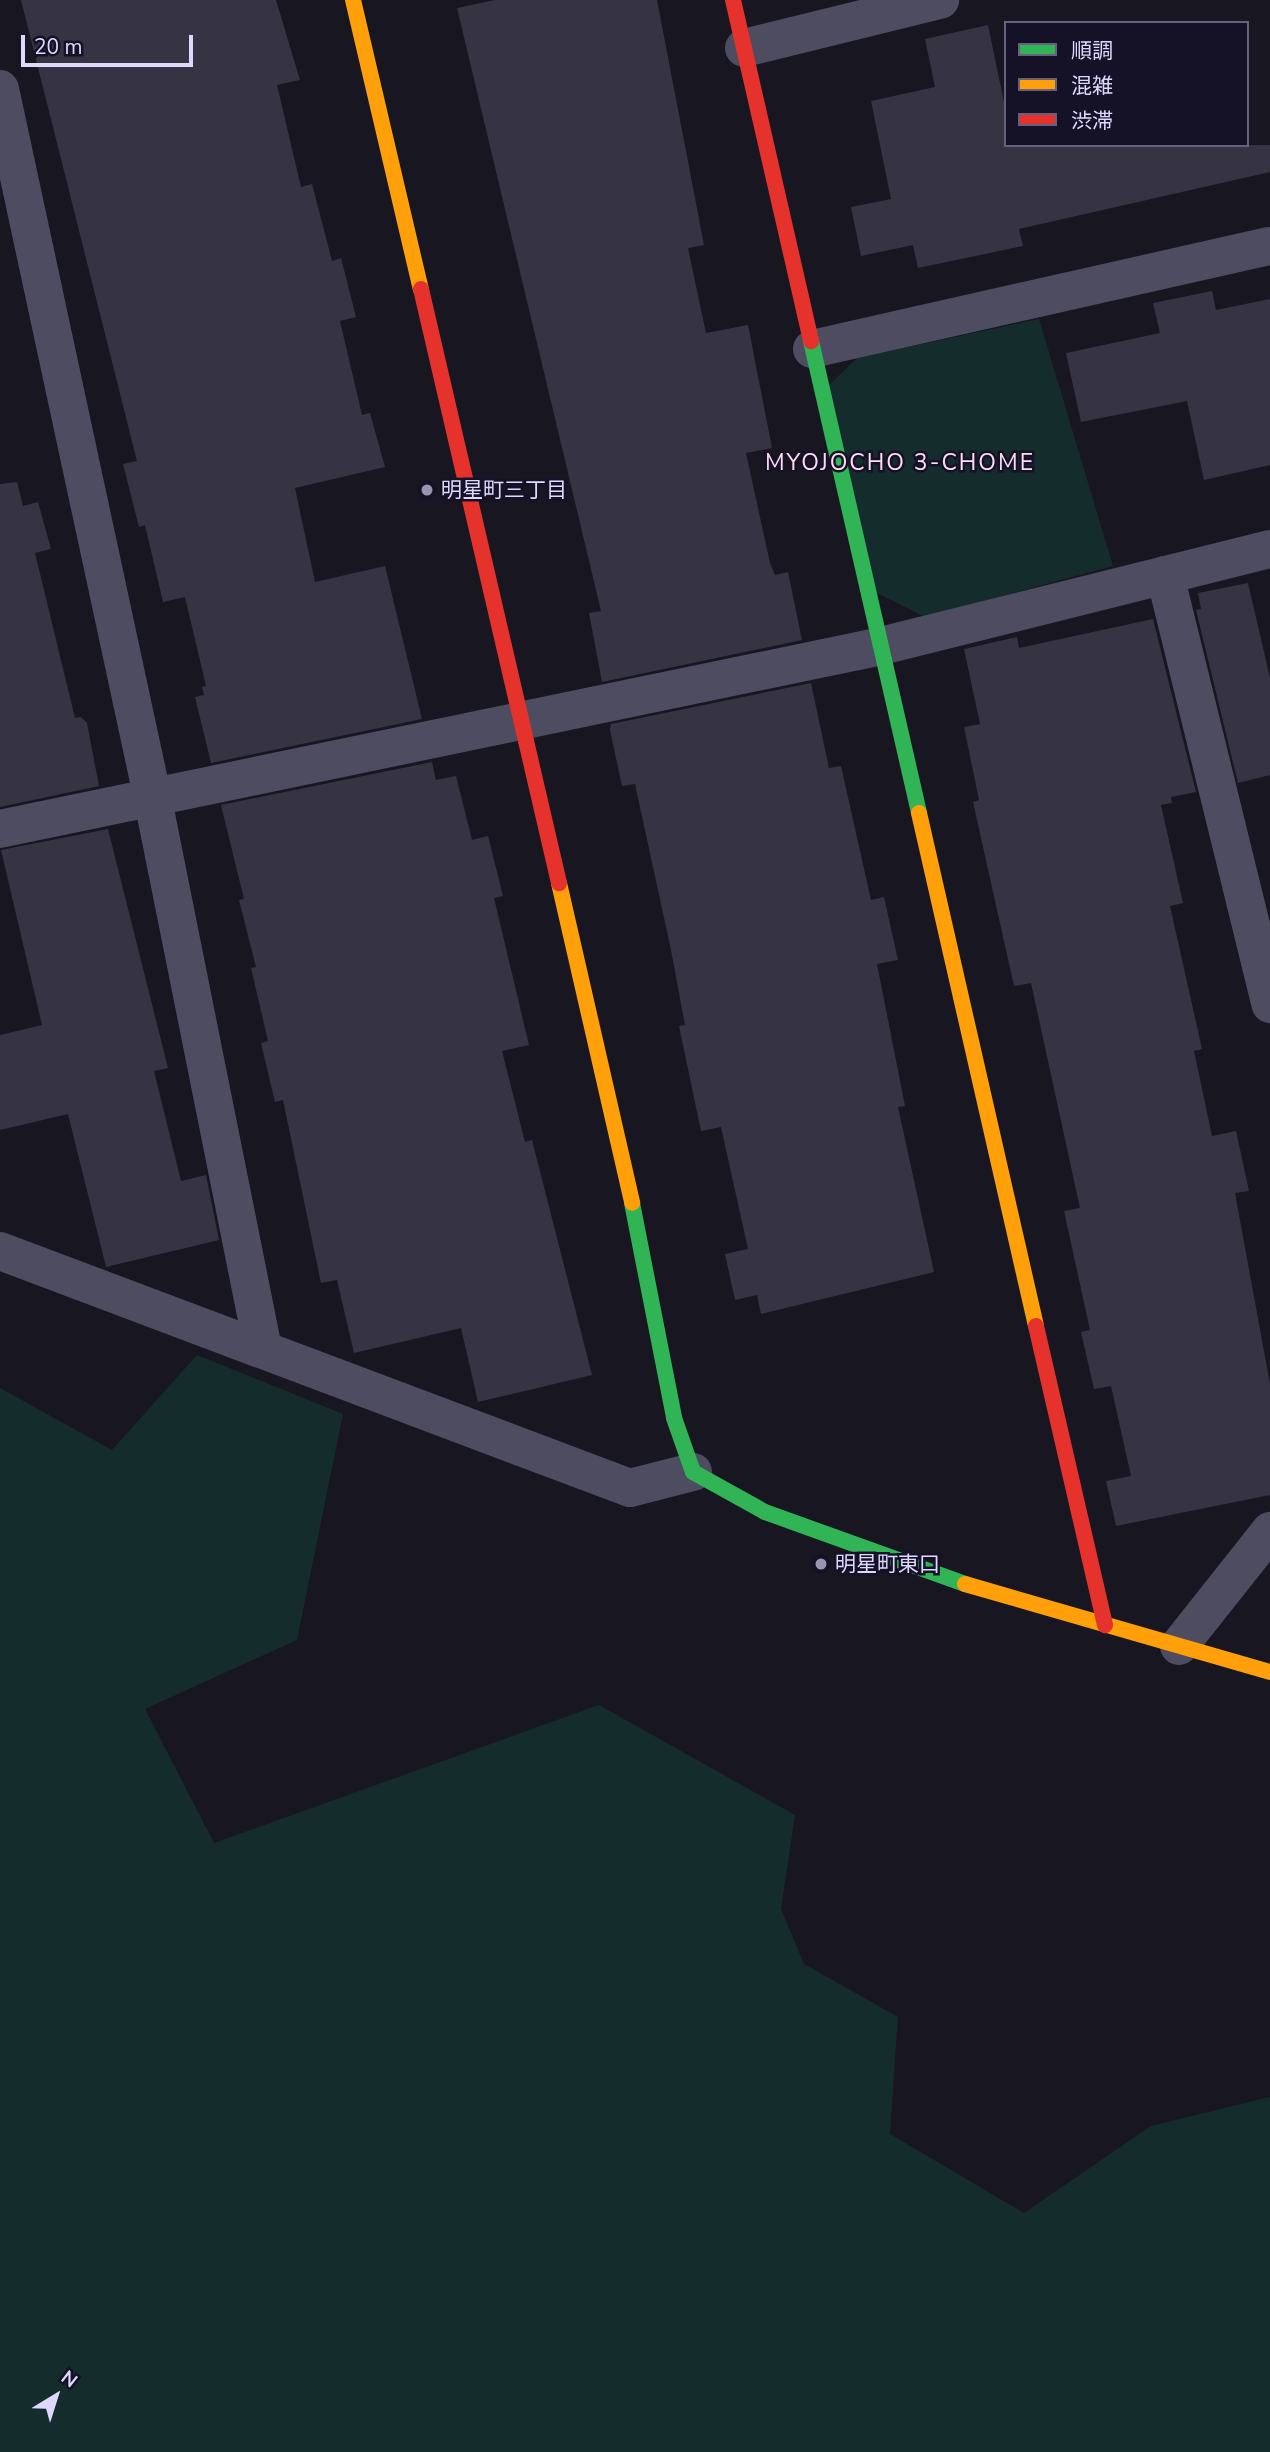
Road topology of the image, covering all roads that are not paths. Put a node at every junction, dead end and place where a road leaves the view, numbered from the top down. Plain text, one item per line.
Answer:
1 (353, 0) edge
2 (733, 0) edge
3 (940, 0) edge
4 (744, 48) junction
5 (0, 89) edge
6 (1270, 246) edge
7 (813, 349) junction
8 (1270, 549) edge
9 (1165, 575) junction
10 (881, 646) junction
11 (519, 719) junction
12 (152, 795) junction
13 (0, 829) edge
14 (1270, 1004) edge
15 (0, 1251) edge
16 (263, 1349) junction
17 (693, 1472) junction
18 (1270, 1531) edge
19 (1105, 1625) junction
20 (1179, 1646) junction
21 (1270, 1672) edge

1 - 11 street
2 - 4 street
3 - 4 street
4 - 7 street
5 - 12 street
6 - 7 street
7 - 10 street
8 - 9 street
9 - 10 street
9 - 14 street
10 - 11 street
10 - 19 street
11 - 12 street
11 - 17 street
12 - 13 street
12 - 16 street
15 - 16 street
16 - 17 street
17 - 19 street
18 - 20 street
19 - 20 street
20 - 21 street

